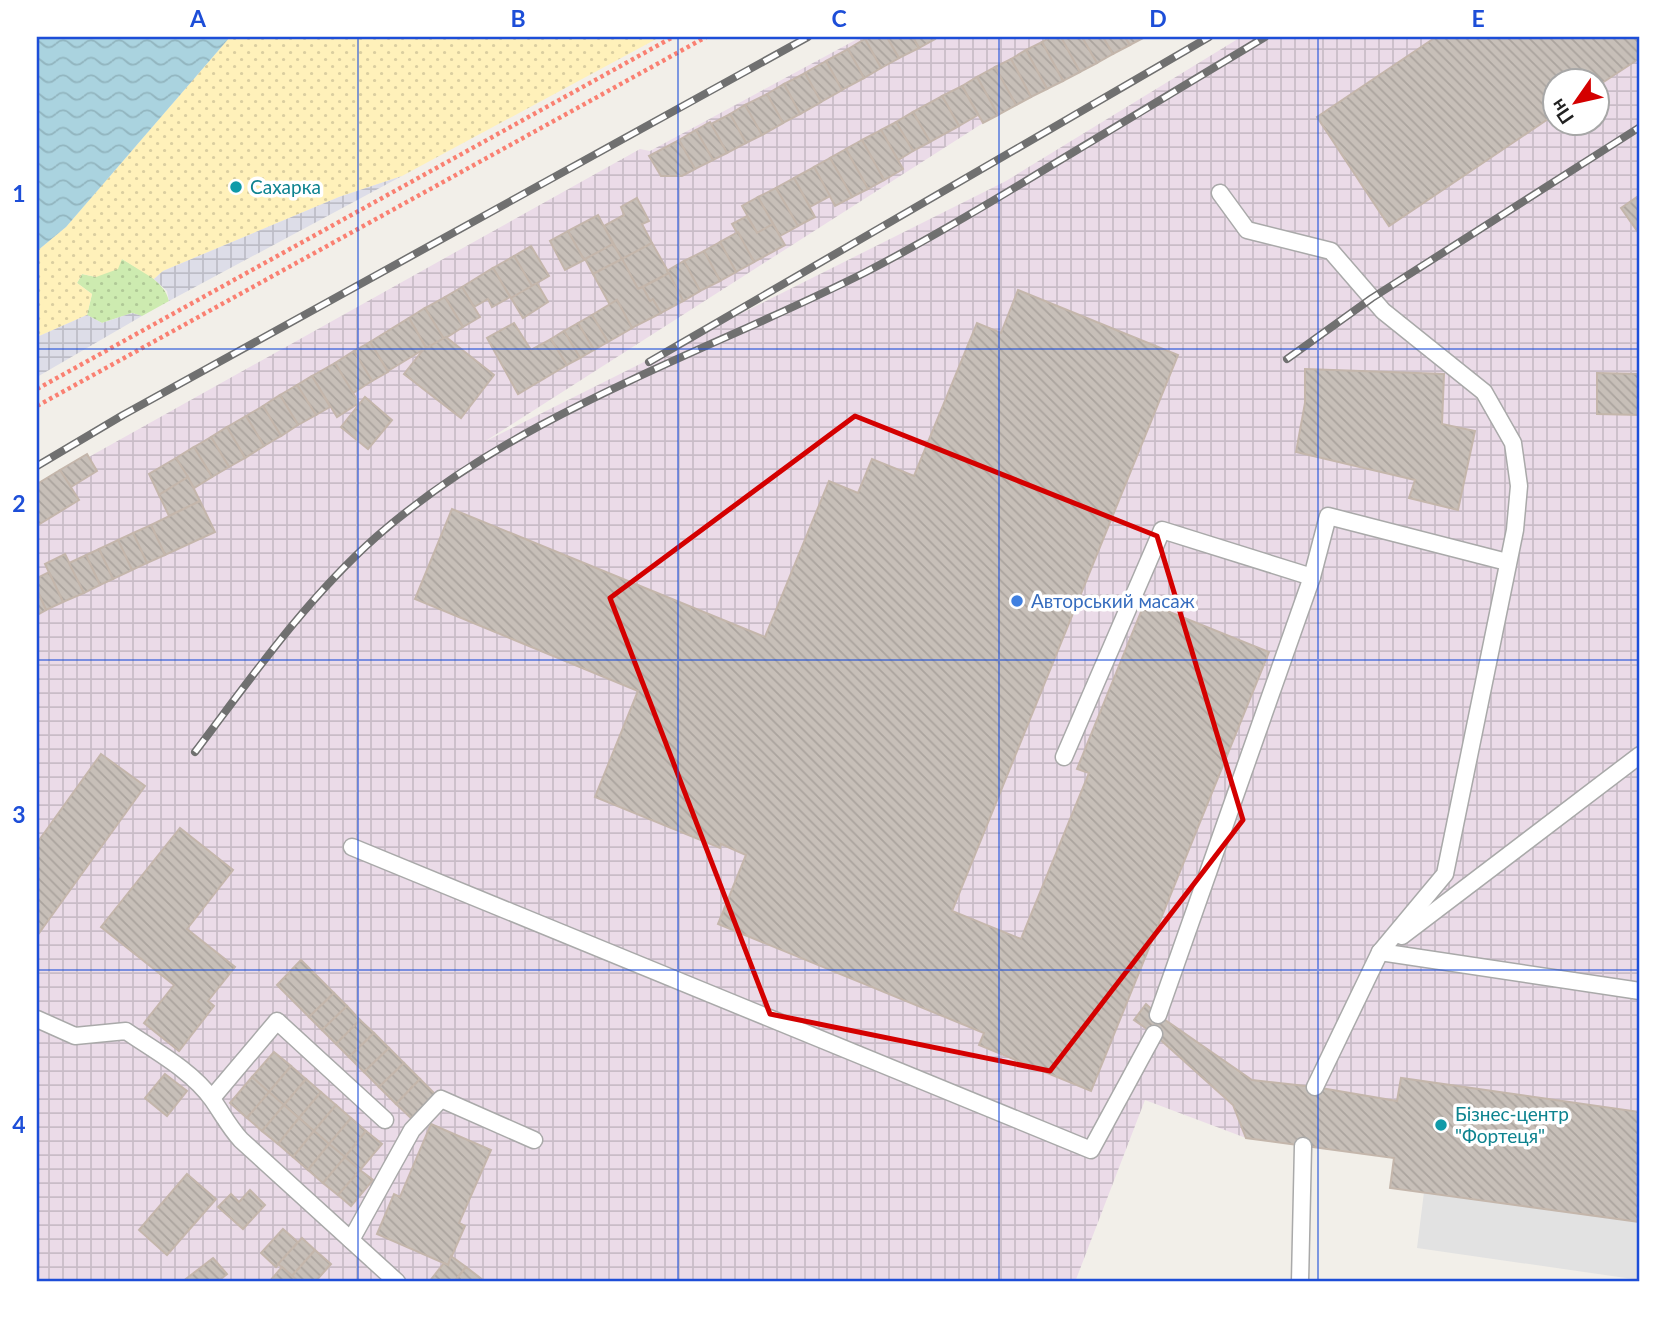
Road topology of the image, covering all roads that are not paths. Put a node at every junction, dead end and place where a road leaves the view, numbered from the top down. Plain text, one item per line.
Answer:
1 (1220, 193) dead end
2 (1507, 562) junction
3 (1312, 577) junction
4 (1640, 755) edge
5 (1064, 757) dead end
6 (352, 847) dead end
7 (1380, 953) junction
8 (1640, 991) edge
9 (1158, 1015) dead end
10 (37, 1019) edge
11 (1154, 1034) dead end
12 (1315, 1087) dead end
13 (212, 1098) junction
14 (385, 1120) dead end
15 (534, 1140) dead end
16 (1303, 1146) dead end
17 (351, 1240) junction
18 (397, 1282) edge
19 (1300, 1282) edge

1 - 2 lane
2 - 3 lane
2 - 7 lane
3 - 5 lane
3 - 9 lane
4 - 7 lane
6 - 11 lane
7 - 8 lane
7 - 12 lane
10 - 13 lane
13 - 14 lane
13 - 17 lane
15 - 17 lane
16 - 19 lane
17 - 18 lane

